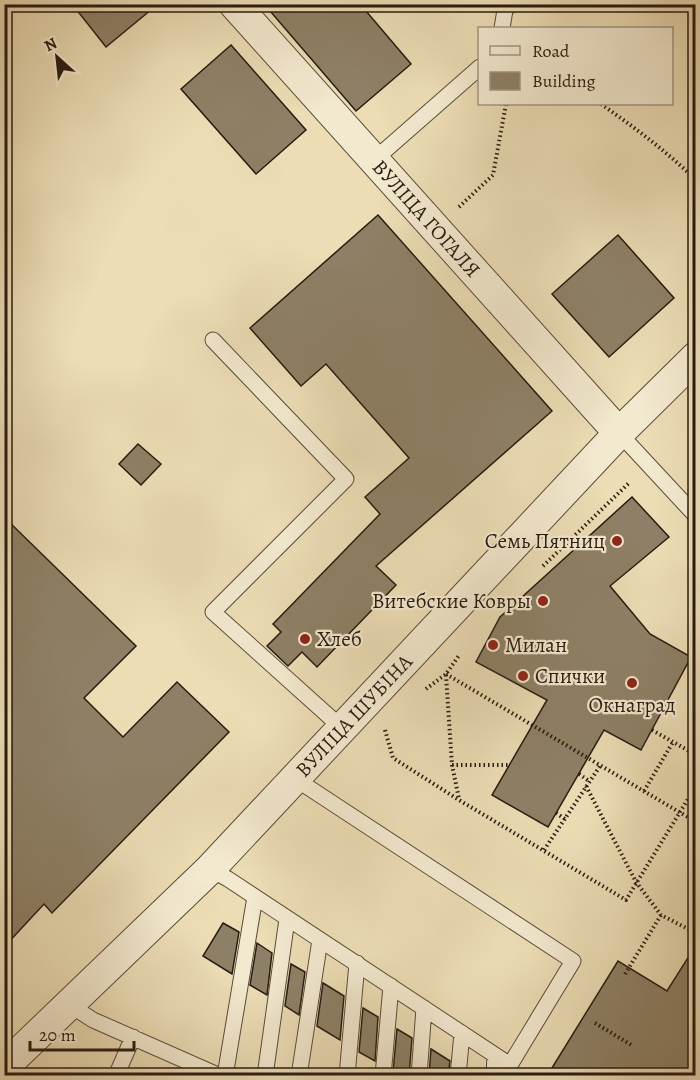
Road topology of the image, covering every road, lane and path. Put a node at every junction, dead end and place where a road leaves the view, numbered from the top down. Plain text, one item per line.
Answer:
1 (234, 4) edge
2 (505, 6) edge
3 (502, 27) edge
4 (478, 69) edge
5 (506, 105) edge
6 (602, 105) edge
7 (374, 160) junction
8 (696, 180) edge
9 (435, 229) junction
10 (213, 340) dead end
11 (696, 357) edge
12 (619, 433) junction
13 (648, 464) junction
14 (696, 516) edge
15 (539, 570) dead end
16 (466, 644) dead end
17 (446, 674) junction
18 (420, 694) dead end
19 (385, 719) dead end
20 (342, 728) junction
21 (652, 730) dead end
22 (673, 742) junction
23 (696, 755) edge
24 (452, 765) junction
25 (509, 765) dead end
26 (600, 766) junction
27 (579, 774) dead end
28 (294, 778) junction
29 (589, 781) junction
30 (586, 786) junction
31 (696, 786) edge
32 (644, 791) junction
33 (459, 800) junction
34 (556, 813) dead end
35 (679, 813) junction
36 (565, 819) junction
37 (696, 822) edge
38 (543, 850) junction
39 (210, 869) junction
40 (636, 882) junction
41 (255, 897) junction
42 (661, 915) junction
43 (288, 919) junction
44 (696, 933) edge
45 (320, 940) junction
46 (357, 963) junction
47 (625, 974) dead end
48 (391, 986) junction
49 (70, 1005) junction
50 (424, 1008) junction
51 (595, 1023) dead end
52 (462, 1033) junction
53 (133, 1037) junction
54 (633, 1047) dead end
55 (495, 1055) junction
56 (4, 1067) edge
57 (116, 1076) edge
58 (220, 1076) edge
59 (225, 1076) edge
60 (265, 1076) edge
61 (299, 1076) edge
62 (347, 1076) edge
63 (383, 1076) edge
64 (419, 1076) edge
65 (458, 1076) edge
66 (494, 1076) edge

1 - 7 street, ВУЛІЦА ГОГАЛЯ
2 - 3 lane
4 - 7 lane
5 - 9 path
6 - 8 path
7 - 9 street, ВУЛІЦА ГОГАЛЯ
9 - 12 street, ВУЛІЦА ГОГАЛЯ
10 - 20 lane
11 - 12 street, ВУЛІЦА ШУБІНА
12 - 13 lane
12 - 20 street, ВУЛІЦА ШУБІНА
13 - 14 lane
13 - 15 path
16 - 17 path
17 - 18 path
17 - 24 path
17 - 26 path
19 - 33 path
20 - 28 street, ВУЛІЦА ШУБІНА
21 - 22 path
22 - 23 path
22 - 32 path
24 - 25 path
24 - 33 path
26 - 29 path
26 - 32 path
27 - 29 path
28 - 39 street, ВУЛІЦА ШУБІНА
28 - 55 lane
29 - 30 path
30 - 36 path
30 - 40 path
31 - 35 path
32 - 35 path
33 - 38 path
34 - 36 path
35 - 37 path
35 - 40 path
36 - 38 path
38 - 40 path
39 - 41 lane
39 - 49 street, ВУЛІЦА ШУБІНА
40 - 42 path
41 - 43 lane
41 - 59 lane
42 - 44 path
42 - 47 path
43 - 45 lane
43 - 60 lane
45 - 46 lane
45 - 61 lane
46 - 48 lane
46 - 62 lane
48 - 50 lane
48 - 63 lane
49 - 53 lane
49 - 56 street, ВУЛІЦА ШУБІНА
50 - 52 lane
50 - 64 lane
51 - 54 path
52 - 55 lane
52 - 65 lane
53 - 57 lane
53 - 58 lane
55 - 66 lane

